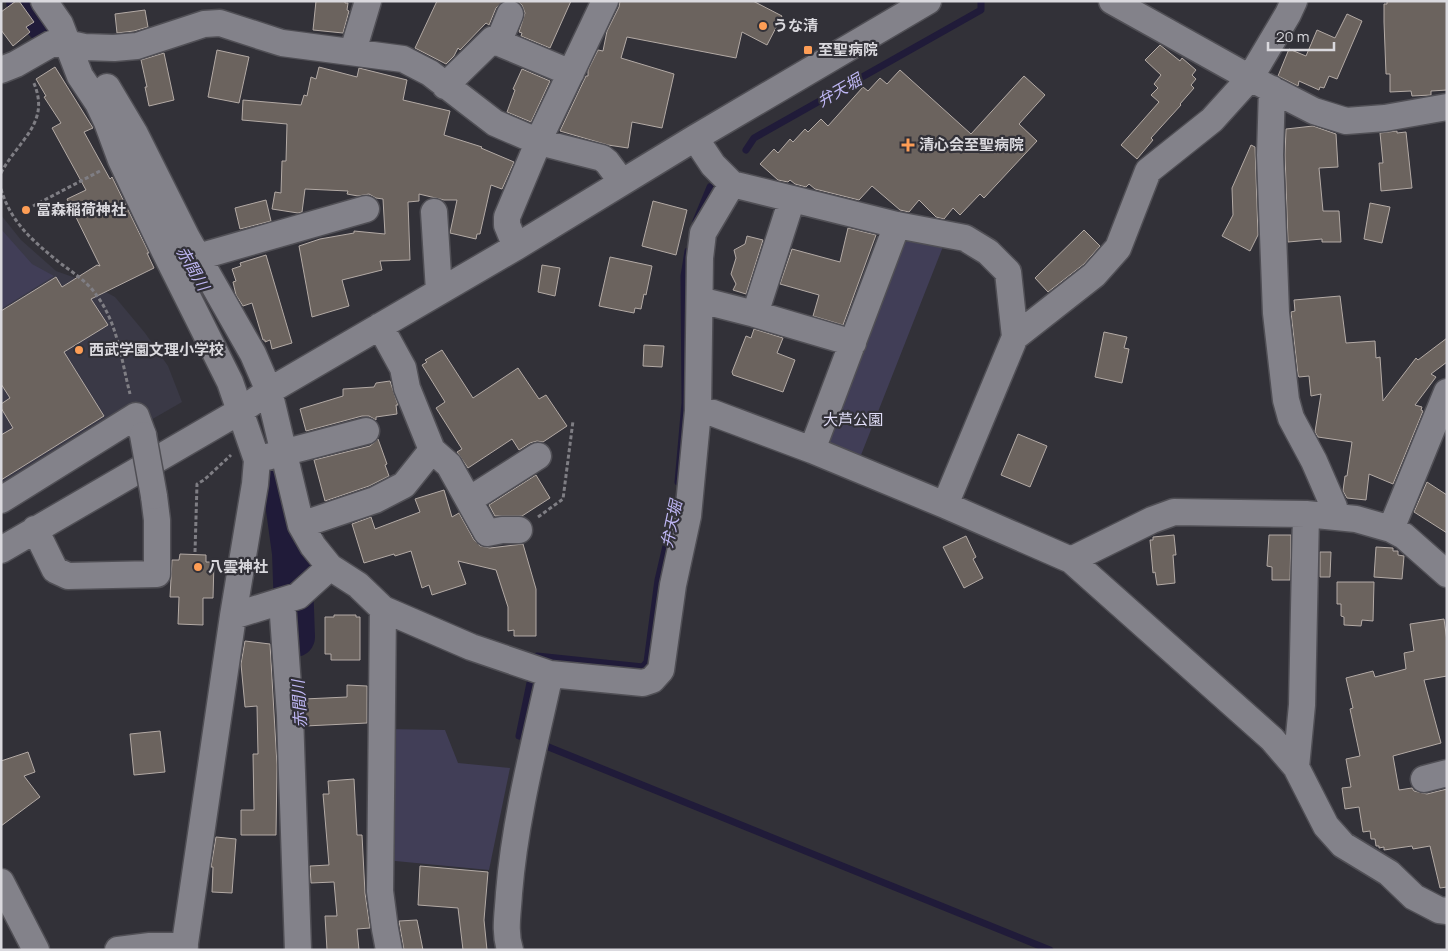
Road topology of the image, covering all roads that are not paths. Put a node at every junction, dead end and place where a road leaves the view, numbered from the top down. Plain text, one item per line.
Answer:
1 (368, 1) edge
2 (605, 1) edge
3 (928, 1) edge
4 (1112, 1) edge
5 (1294, 1) edge
6 (50, 4) edge
7 (510, 14) dead end
8 (498, 43) junction
9 (75, 45) junction
10 (353, 51) junction
11 (12, 65) edge
12 (570, 74) junction
13 (1261, 84) junction
14 (445, 86) junction
15 (1447, 107) edge
16 (695, 138) junction
17 (539, 142) junction
18 (622, 182) junction
19 (732, 184) junction
20 (792, 199) junction
21 (366, 209) dead end
22 (434, 212) dead end
23 (897, 225) junction
24 (192, 247) junction
25 (516, 247) junction
26 (163, 248) junction
27 (439, 291) junction
28 (700, 300) junction
29 (755, 314) junction
30 (380, 326) junction
31 (1015, 337) junction
32 (853, 343) junction
33 (269, 391) junction
34 (1447, 392) edge
35 (240, 411) junction
36 (698, 411) junction
37 (366, 431) dead end
38 (432, 450) junction
39 (812, 450) junction
40 (284, 451) junction
41 (247, 455) junction
42 (538, 456) dead end
43 (1, 500) edge
44 (469, 500) junction
45 (945, 505) junction
46 (1306, 514) junction
47 (1333, 516) junction
48 (301, 525) junction
49 (1392, 529) junction
50 (34, 530) junction
51 (519, 530) road end
52 (1, 550) edge
53 (1071, 560) junction
54 (330, 567) junction
55 (1447, 574) edge
56 (289, 599) junction
57 (383, 609) junction
58 (233, 616) junction
59 (539, 670) junction
60 (1296, 767) junction
61 (1, 882) edge
62 (1447, 911) edge
63 (185, 948) edge
64 (36, 950) edge
65 (118, 950) edge
66 (298, 950) edge
67 (389, 950) edge
68 (510, 950) edge

1 - 10 street
2 - 12 street
3 - 16 street
4 - 13 street
5 - 13 street
6 - 9 street
7 - 8 street
8 - 12 street
8 - 14 street
9 - 10 street
9 - 11 street
9 - 24 street
9 - 26 street
10 - 14 street
12 - 17 street
13 - 15 street
13 - 31 street
13 - 47 street
14 - 17 street
16 - 18 street
16 - 19 street
17 - 18 street
17 - 25 street
18 - 25 street
19 - 20 street
19 - 28 street
20 - 23 street
20 - 29 street
21 - 24 street
22 - 27 street
23 - 31 street
23 - 32 street
24 - 26 street
24 - 33 street
25 - 27 street
26 - 35 street
27 - 30 street
28 - 29 street
28 - 36 street
29 - 32 street
30 - 33 street
30 - 38 street
31 - 45 street
32 - 39 street
33 - 35 street
33 - 40 street
34 - 49 street
35 - 41 street
35 - 50 street
36 - 39 street
36 - 59 street
37 - 40 street
38 - 44 street
38 - 48 street
39 - 45 street
40 - 41 street
40 - 48 street
41 - 58 street
42 - 44 street
43 - 50 street, bridge
44 - 51 street
45 - 53 street
46 - 47 street
46 - 53 street
46 - 60 street
47 - 49 street
48 - 54 street
49 - 55 street
50 - 52 street
53 - 60 street
54 - 56 street
54 - 57 street
56 - 58 street
56 - 66 street
57 - 59 street
57 - 67 street
58 - 63 street
59 - 68 street
60 - 62 street
61 - 64 street
63 - 65 street

